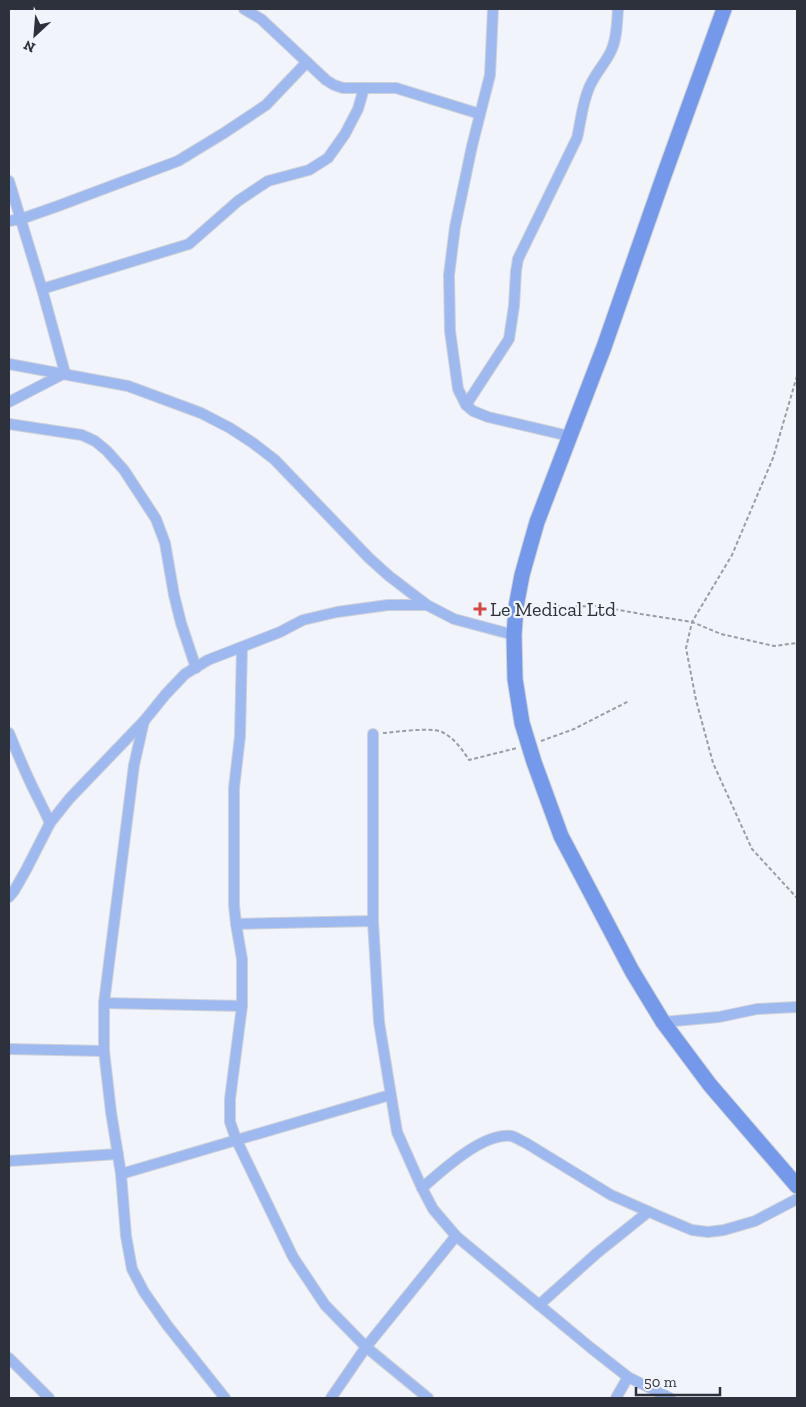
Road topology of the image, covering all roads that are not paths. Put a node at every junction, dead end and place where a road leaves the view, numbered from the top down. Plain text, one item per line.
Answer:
1 (244, 9) edge
2 (493, 9) edge
3 (618, 9) edge
4 (724, 9) edge
5 (307, 62) junction
6 (364, 88) junction
7 (480, 114) junction
8 (9, 181) edge
9 (22, 219) junction
10 (9, 221) edge
11 (42, 289) junction
12 (9, 364) edge
13 (65, 373) junction
14 (9, 402) edge
15 (466, 405) junction
16 (9, 424) edge
17 (569, 436) junction
18 (427, 605) junction
19 (514, 635) junction
20 (242, 647) junction
21 (196, 668) junction
22 (144, 721) junction
23 (9, 733) edge
24 (374, 734) road end
25 (50, 823) junction
26 (9, 897) edge
27 (373, 921) junction
28 (236, 924) junction
29 (104, 1003) junction
30 (242, 1006) junction
31 (797, 1007) edge
32 (663, 1022) junction
33 (9, 1049) edge
34 (104, 1051) junction
35 (390, 1095) junction
36 (236, 1139) junction
37 (118, 1154) junction
38 (9, 1161) edge
39 (121, 1174) junction
40 (797, 1186) edge
41 (422, 1188) junction
42 (797, 1199) edge
43 (648, 1212) junction
44 (456, 1236) junction
45 (539, 1305) junction
46 (366, 1347) junction
47 (9, 1358) edge
48 (628, 1377) junction
49 (49, 1398) edge
50 (225, 1398) edge
51 (331, 1398) edge
52 (428, 1398) edge
53 (616, 1398) edge
54 (670, 1398) edge

1 - 5 street
2 - 7 street
3 - 15 street
4 - 17 main road
5 - 6 street
5 - 9 street
6 - 7 street
6 - 11 street
7 - 15 street
8 - 9 street
9 - 10 street
9 - 11 street
11 - 13 street
12 - 13 street
13 - 14 street
13 - 18 street
15 - 17 street
16 - 21 street
17 - 19 main road
18 - 19 street
18 - 20 street
19 - 32 main road
20 - 21 street
20 - 28 street
21 - 22 street
22 - 25 street
22 - 29 street
23 - 25 street
24 - 27 street
25 - 26 street
27 - 28 street
27 - 35 street
28 - 30 street
29 - 30 street
29 - 34 street
30 - 36 street
31 - 32 street
32 - 40 main road
33 - 34 street
34 - 37 street
35 - 36 street
35 - 41 street
36 - 39 street
36 - 46 street
37 - 38 street
37 - 39 street
39 - 50 street
41 - 43 street
41 - 44 street
42 - 43 street
43 - 45 street
44 - 45 street
44 - 46 street
45 - 48 street
46 - 51 street
46 - 52 street
47 - 49 street
48 - 53 street
48 - 54 street

